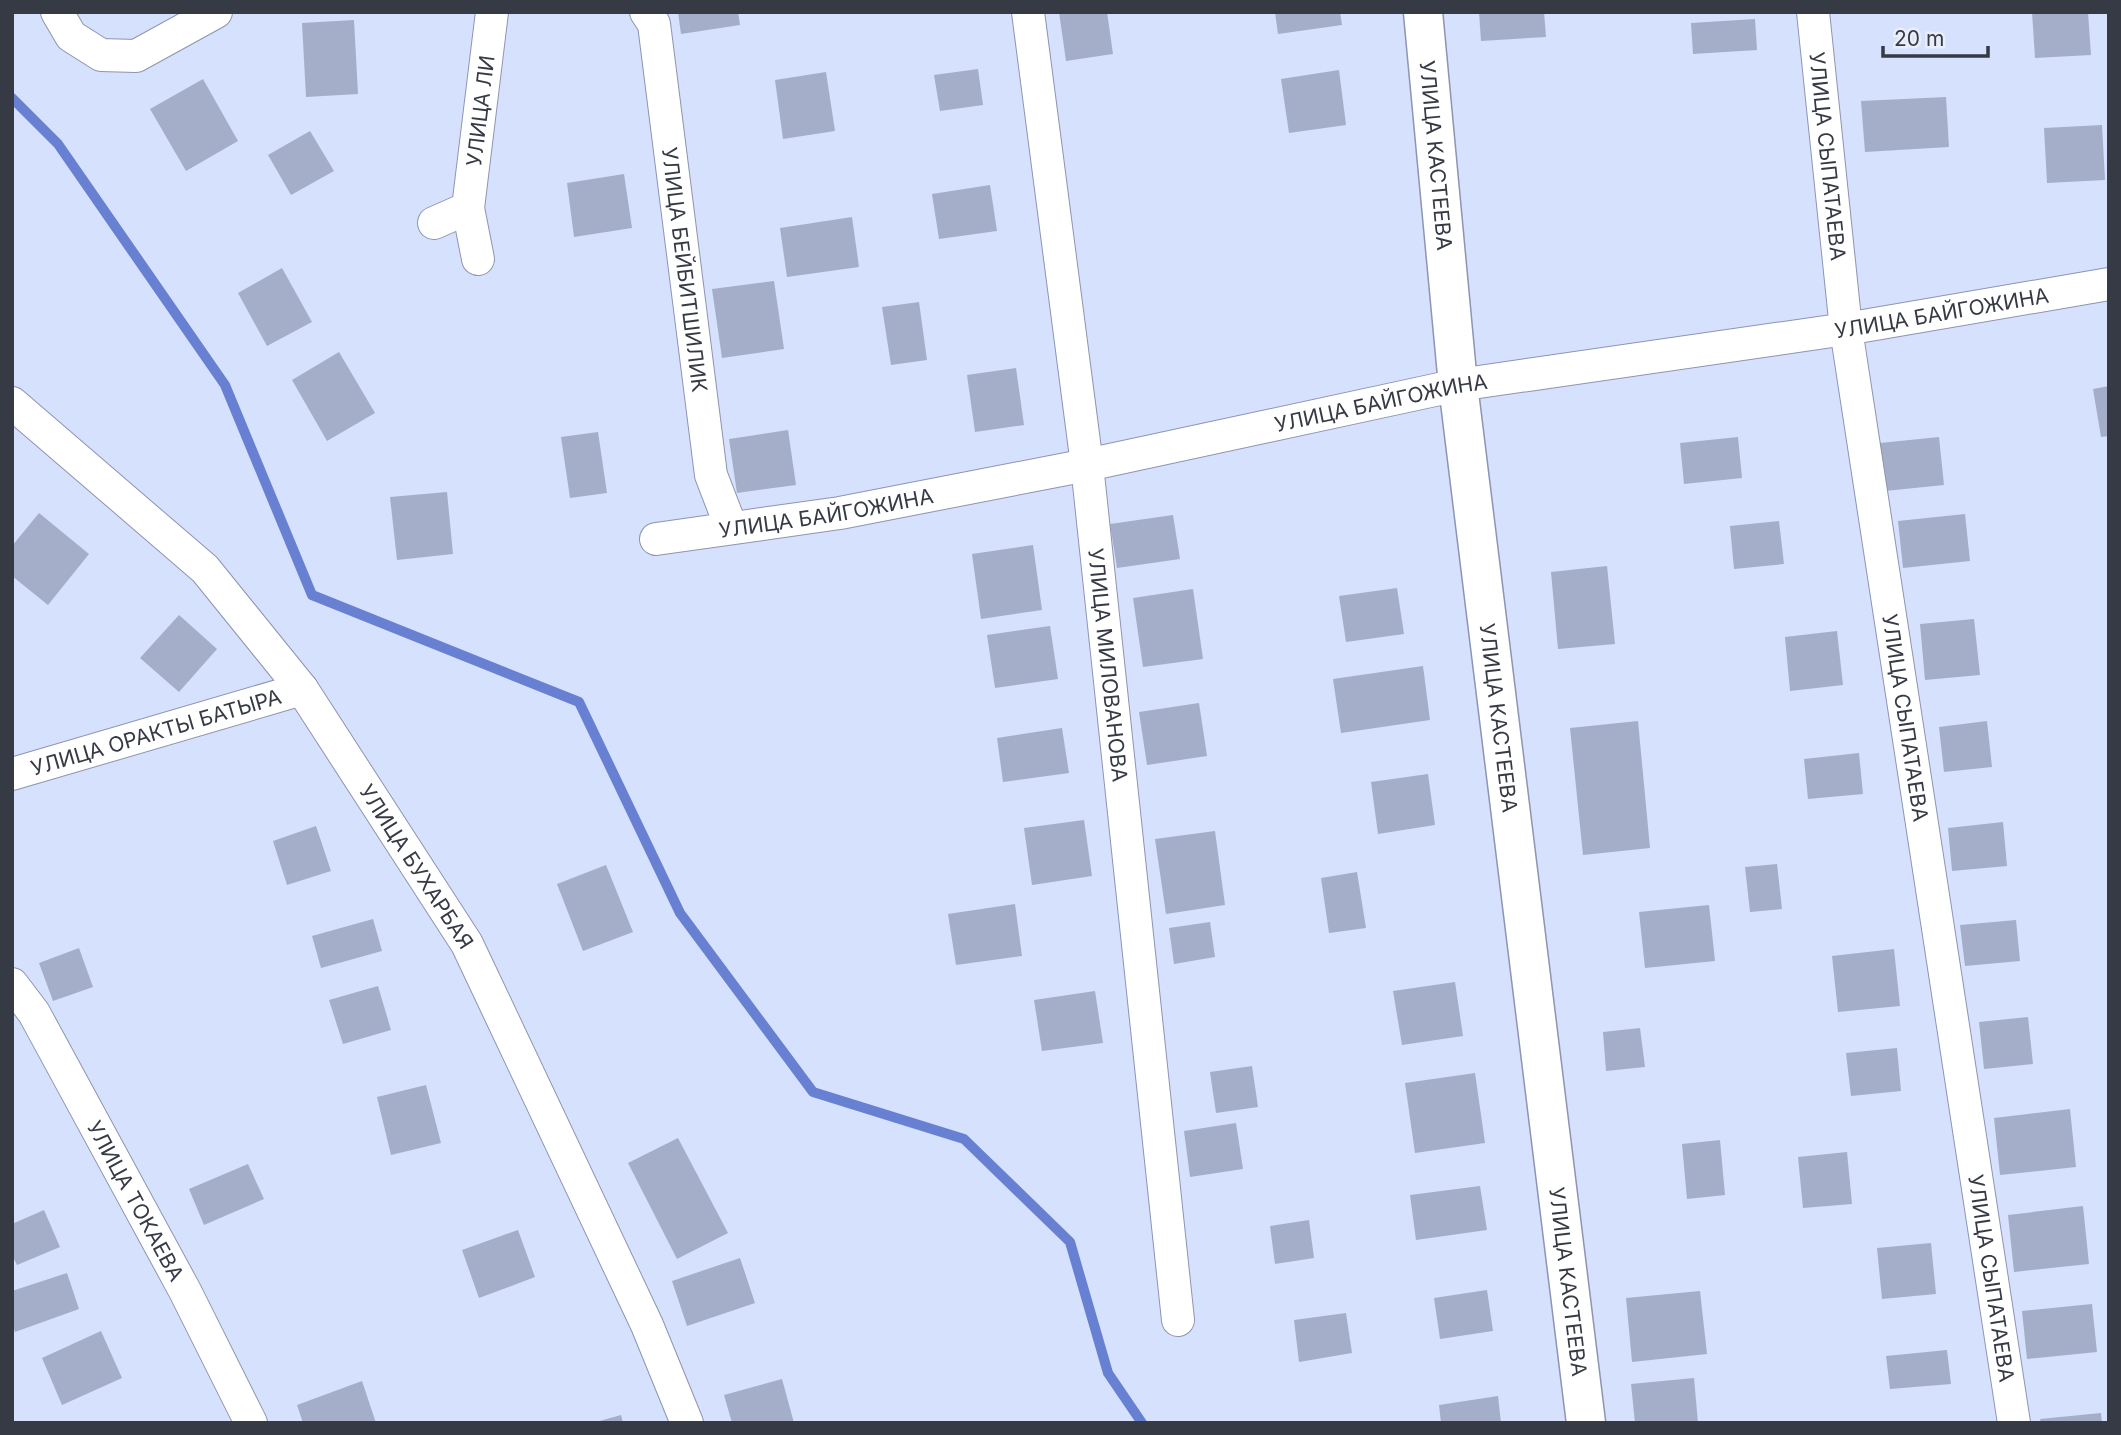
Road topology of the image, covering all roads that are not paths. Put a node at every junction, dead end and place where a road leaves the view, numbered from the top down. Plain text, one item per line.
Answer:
1 (57, 12) edge
2 (216, 12) edge
3 (492, 12) edge
4 (646, 12) edge
5 (1028, 12) edge
6 (1423, 12) edge
7 (1813, 12) edge
8 (468, 208) junction
9 (434, 223) dead end
10 (478, 259) dead end
11 (2109, 284) edge
12 (1846, 330) junction
13 (1458, 385) junction
14 (12, 403) edge
15 (1087, 465) junction
16 (731, 527) junction
17 (656, 539) dead end
18 (302, 689) junction
19 (12, 774) edge
20 (12, 984) edge
21 (1178, 1320) dead end
22 (251, 1423) edge
23 (688, 1423) edge
24 (1586, 1423) edge
25 (2014, 1423) edge

1 - 2 street
3 - 8 street, УЛИЦА ЛИ
4 - 16 street, УЛИЦА БЕЙБИТШИЛИК
5 - 15 street, УЛИЦА МИЛОВАНОВА
6 - 13 street, УЛИЦА КАСТЕЕВА
7 - 12 street, УЛИЦА СЫПАТАЕВА
8 - 9 street
8 - 10 street, УЛИЦА ЛИ
11 - 12 street, УЛИЦА БАЙГОЖИНА
12 - 13 street, УЛИЦА БАЙГОЖИНА
12 - 25 street, УЛИЦА СЫПАТАЕВА
13 - 15 street, УЛИЦА БАЙГОЖИНА
13 - 24 street, УЛИЦА КАСТЕЕВА
14 - 18 street, УЛИЦА БУХАРБАЯ
15 - 16 street, УЛИЦА БАЙГОЖИНА
15 - 21 street, УЛИЦА МИЛОВАНОВА
16 - 17 street, УЛИЦА БАЙГОЖИНА
18 - 19 street, УЛИЦА ОРАКТЫ БАТЫРА
18 - 23 street, УЛИЦА БУХАРБАЯ
20 - 22 street, УЛИЦА ТОКАЕВА

